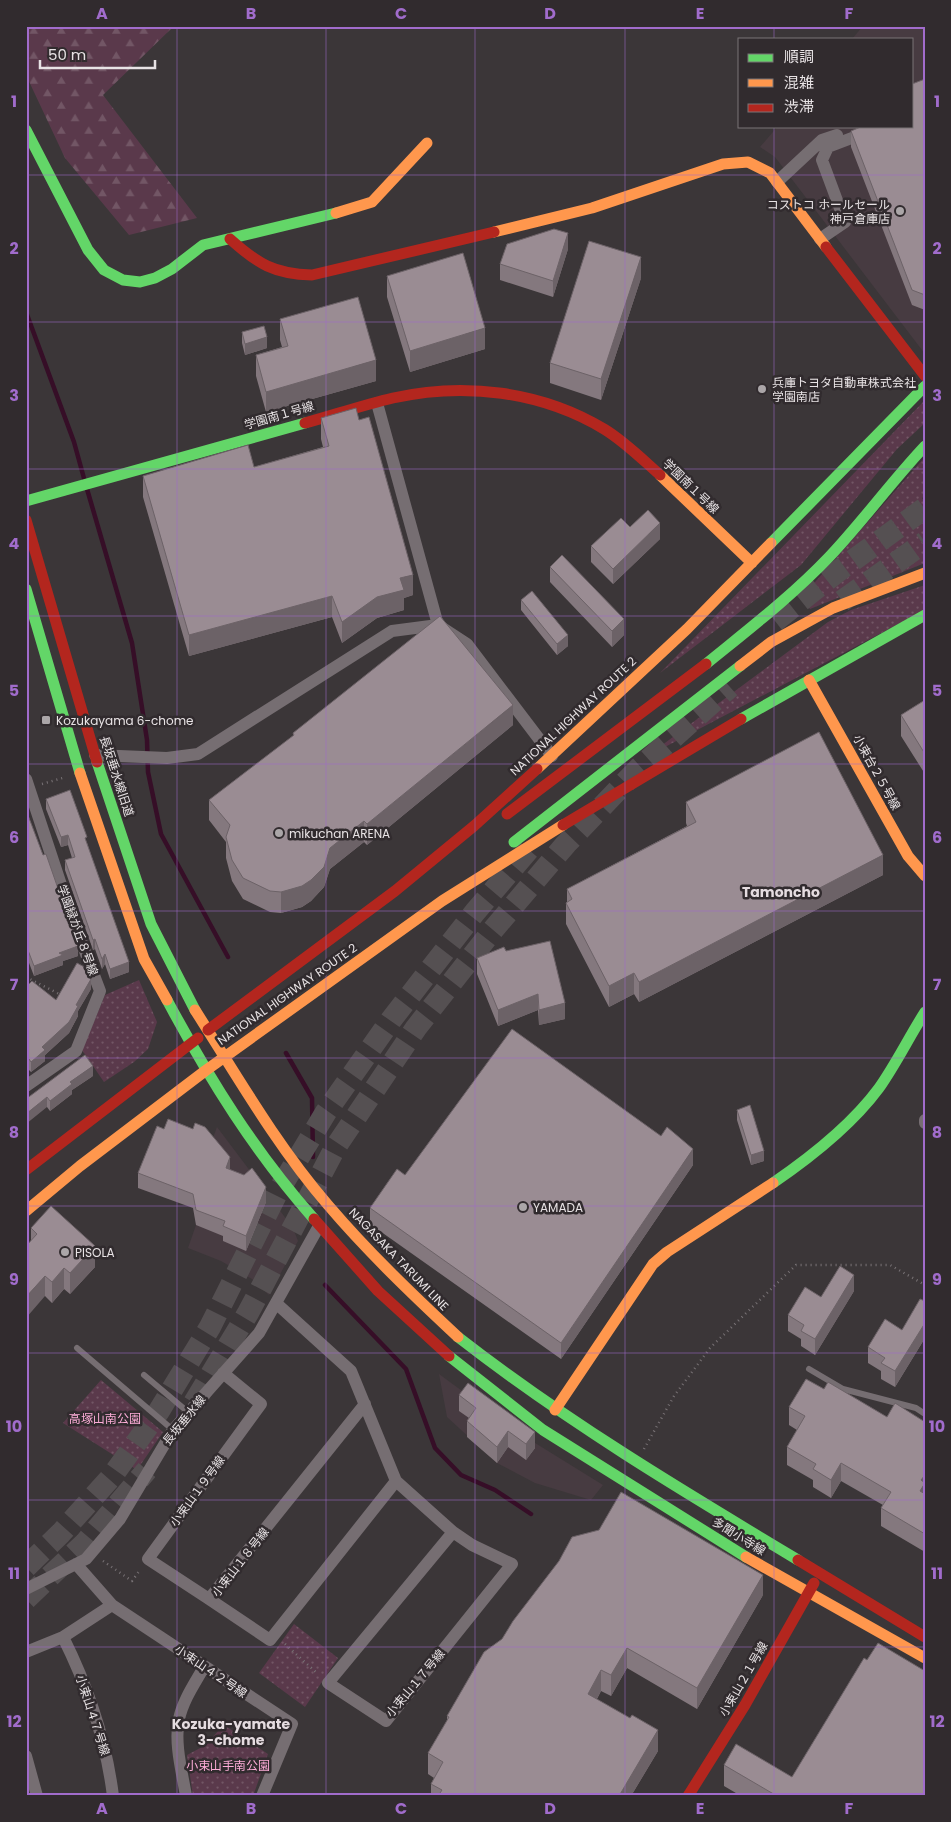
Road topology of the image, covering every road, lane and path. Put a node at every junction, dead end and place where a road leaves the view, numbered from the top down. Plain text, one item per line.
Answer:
1 (26, 130) edge
2 (427, 142) dead end
3 (777, 182) junction
4 (230, 239) junction
5 (820, 239) junction
6 (925, 376) edge
7 (925, 386) edge
8 (376, 402) junction
9 (925, 446) edge
10 (26, 501) edge
11 (26, 520) edge
12 (752, 563) junction
13 (925, 573) edge
14 (26, 589) edge
15 (925, 615) edge
16 (438, 624) junction
17 (809, 680) junction
18 (95, 755) junction
19 (552, 756) junction
20 (70, 776) dead end
21 (27, 785) edge
22 (925, 876) edge
23 (395, 891) junction
24 (442, 901) junction
25 (26, 977) edge
26 (68, 998) edge
27 (923, 1017) edge
28 (208, 1030) junction
29 (190, 1045) junction
30 (224, 1056) junction
31 (205, 1071) junction
32 (26, 1086) edge
33 (26, 1170) edge
34 (26, 1211) edge
35 (319, 1226) junction
36 (925, 1285) edge
37 (277, 1304) junction
38 (77, 1348) dead end
39 (809, 1370) dead end
40 (223, 1373) junction
41 (144, 1375) dead end
42 (365, 1404) junction
43 (555, 1410) junction
44 (188, 1412) junction
45 (925, 1414) edge
46 (173, 1430) junction
47 (636, 1463) junction
48 (396, 1480) junction
49 (453, 1532) junction
50 (92, 1553) junction
51 (76, 1564) junction
52 (819, 1575) junction
53 (132, 1581) dead end
54 (26, 1589) edge
55 (808, 1593) junction
56 (210, 1599) junction
57 (112, 1605) junction
58 (274, 1634) junction
59 (63, 1637) junction
60 (925, 1637) edge
61 (26, 1652) edge
62 (925, 1658) edge
63 (204, 1667) junction
64 (328, 1683) junction
65 (26, 1756) edge
66 (37, 1796) edge
67 (112, 1796) edge
68 (186, 1796) edge
69 (262, 1796) edge
70 (688, 1796) edge

1 - 4 main road
2 - 4 main road
3 - 4 main road
3 - 5 main road
3 - 5 street
5 - 6 main road
7 - 12 main road, NATIONAL HIGHWAY ROUTE 2
8 - 10 main road, 学園南１号線
8 - 12 main road, 学園南１号線
8 - 16 street
9 - 23 main road
11 - 18 main road, 長坂垂水線旧道
12 - 19 main road, NATIONAL HIGHWAY ROUTE 2
13 - 24 main road
14 - 29 main road
15 - 17 main road, NATIONAL HIGHWAY ROUTE 2
16 - 18 street
16 - 19 street
17 - 22 main road, 小束台２５号線
17 - 24 main road, NATIONAL HIGHWAY ROUTE 2
18 - 28 main road, 長坂垂水線旧道
19 - 23 main road, NATIONAL HIGHWAY ROUTE 2
20 - 21 path
21 - 32 street, 学園緑が丘８号線
23 - 28 main road, NATIONAL HIGHWAY ROUTE 2
24 - 30 main road, NATIONAL HIGHWAY ROUTE 2
25 - 26 path
27 - 43 main road
28 - 29 main road
28 - 30 main road, NAGASAKA TARUMI LINE
29 - 31 main road
29 - 33 main road
30 - 31 main road, NATIONAL HIGHWAY ROUTE 2
30 - 43 main road, NAGASAKA TARUMI LINE
31 - 34 main road
31 - 35 main road
35 - 37 street, 長坂垂水線
35 - 55 main road, 多聞小寺線
36 - 47 path
37 - 40 street, 長坂垂水線
37 - 42 street, 小束山１７号線
38 - 46 lane
39 - 45 lane
40 - 44 street, 長坂垂水線
40 - 56 street, 小束山１９号線
41 - 44 lane
42 - 48 street, 小束山１７号線
42 - 56 street, 小束山１８号線
43 - 47 main road, 多聞小寺線
44 - 46 street, 長坂垂水線
46 - 50 street, 長坂垂水線
47 - 52 main road, 多聞小寺線
48 - 49 street, 小束山１７号線
48 - 58 street
49 - 64 street
49 - 64 street, 小束山１７号線
50 - 51 street, 長坂垂水線
50 - 53 path
51 - 54 street, 長坂垂水線
51 - 57 street, 小束山４２号線
52 - 55 main road, 小束山２１号線
52 - 60 main road, 多聞小寺線
55 - 62 main road, 多聞小寺線
55 - 70 main road, 小束山２１号線
56 - 58 street, 小束山１８号線
57 - 59 street
57 - 63 street, 小束山４２号線
58 - 64 path
59 - 61 street
59 - 67 street, 小束山４７号線
63 - 68 street
63 - 69 street, 小束山４２号線
65 - 66 street

